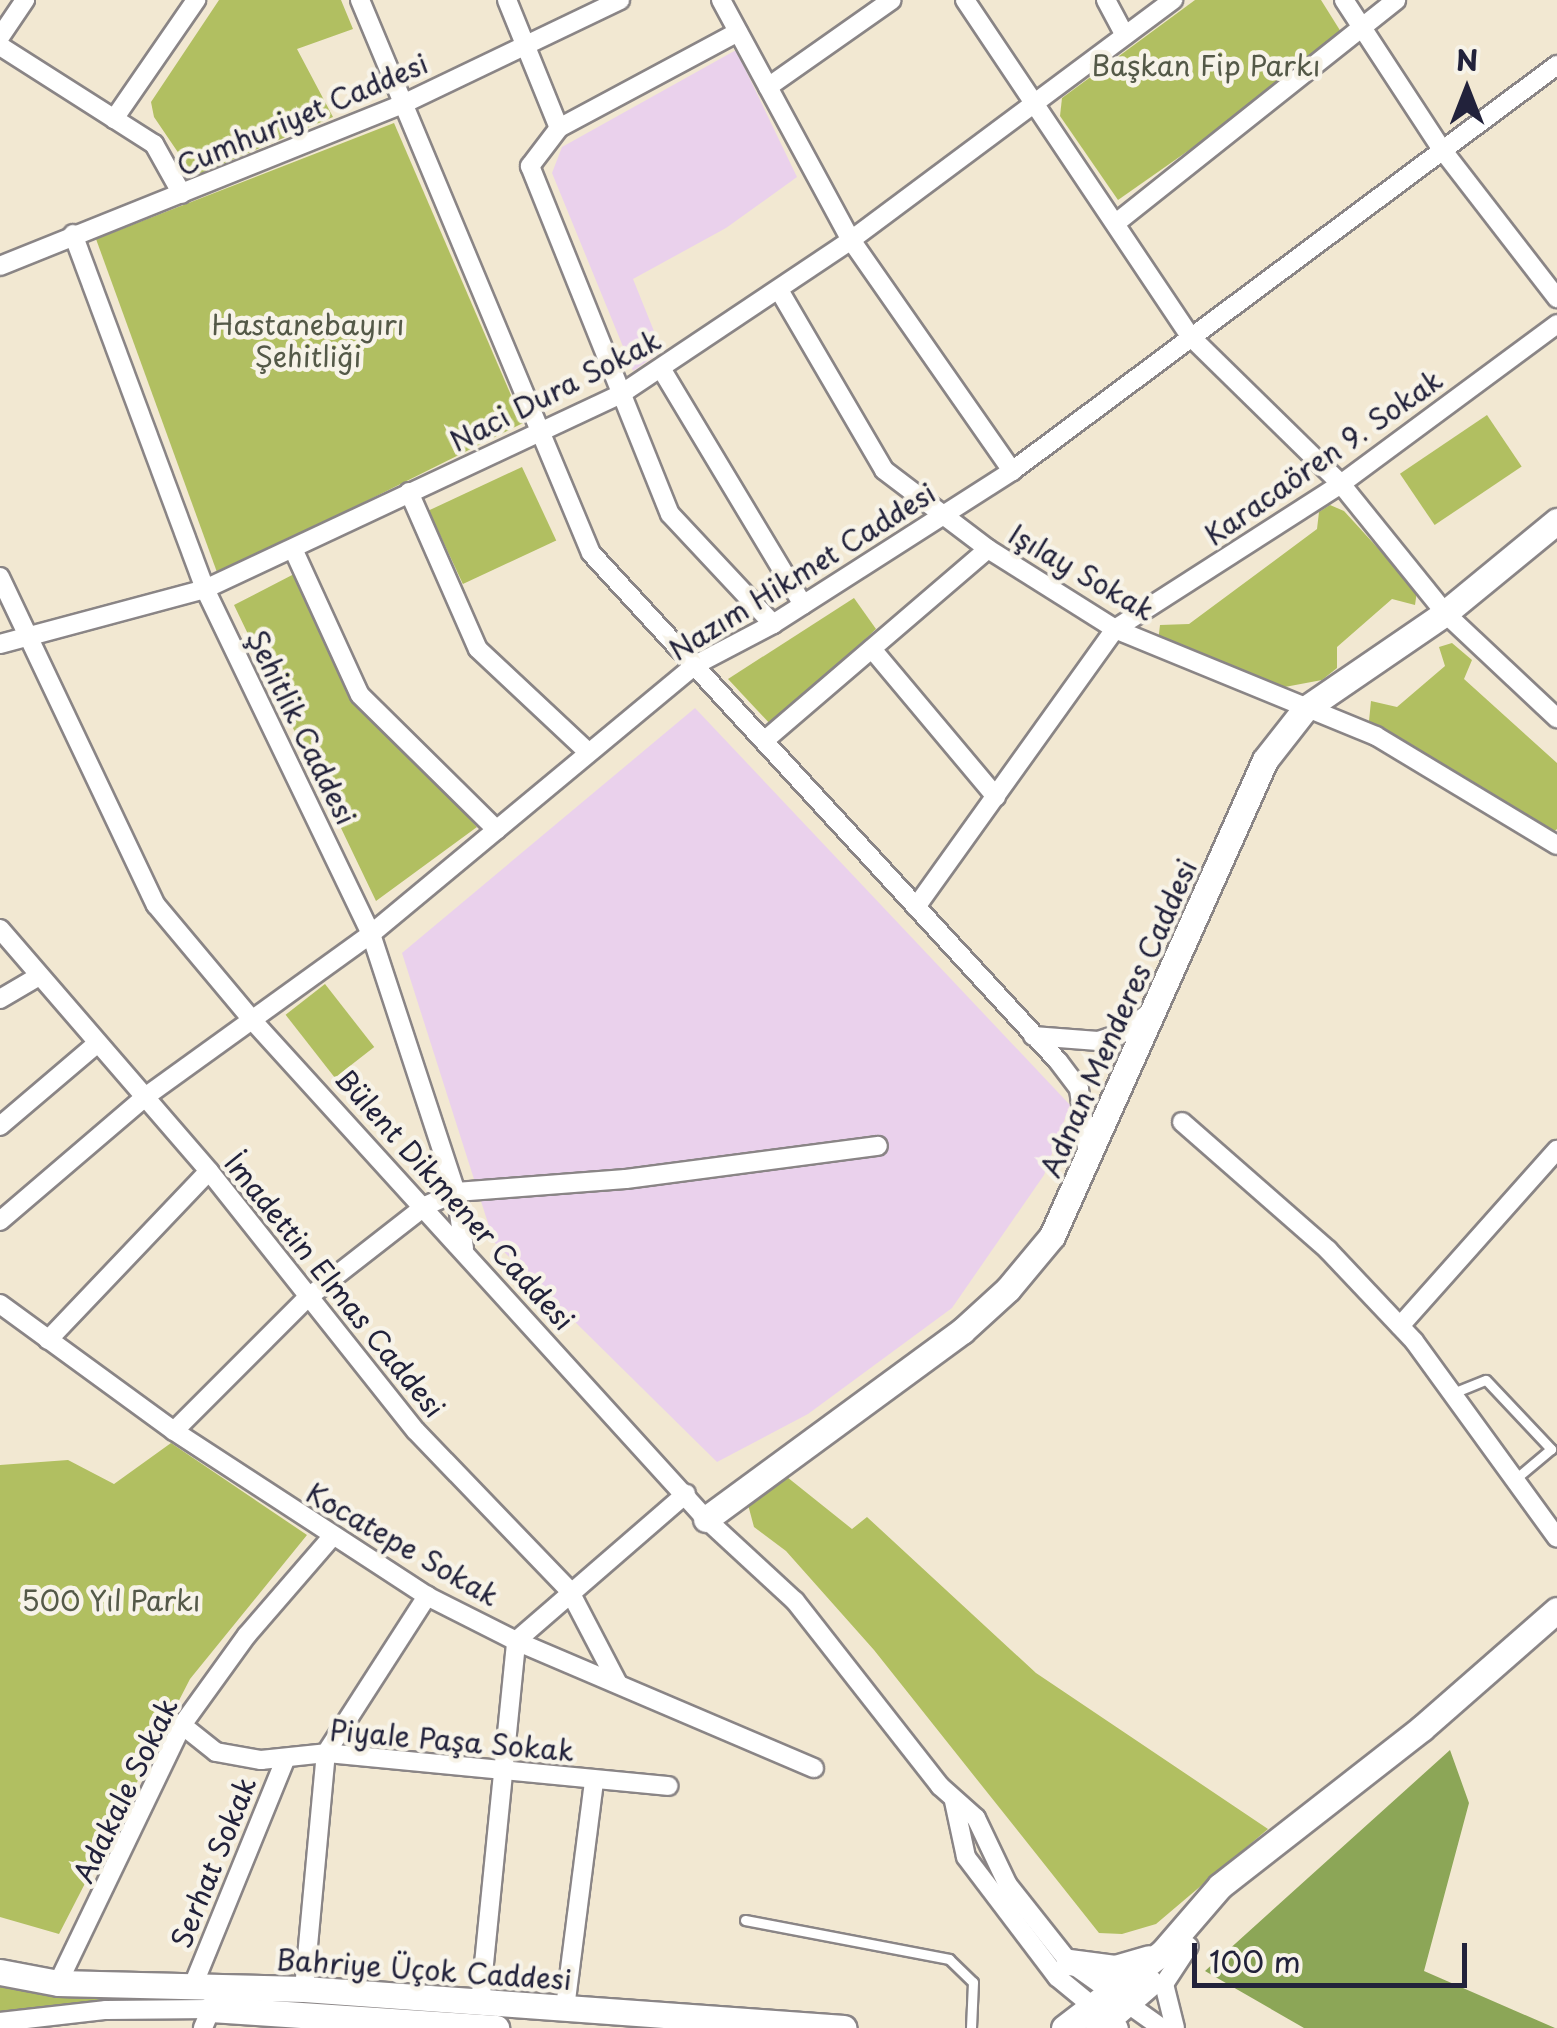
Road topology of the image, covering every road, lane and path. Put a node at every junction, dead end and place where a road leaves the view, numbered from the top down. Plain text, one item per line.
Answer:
1 (24, 0) edge
2 (196, 0) edge
3 (360, 0) edge
4 (508, 0) edge
5 (721, 0) edge
6 (892, 0) edge
7 (964, 0) edge
8 (1106, 0) edge
9 (1172, 0) edge
10 (1344, 0) edge
11 (1396, 0) edge
12 (614, 1) edge
13 (1361, 26) junction
14 (738, 32) junction
15 (1124, 35) junction
16 (0, 37) edge
17 (524, 45) junction
18 (0, 46) edge
19 (1557, 64) edge
20 (768, 86) junction
21 (1034, 104) junction
22 (401, 106) junction
23 (114, 118) junction
24 (559, 128) junction
25 (1441, 148) junction
26 (182, 194) junction
27 (1116, 223) junction
28 (73, 234) junction
29 (852, 240) junction
30 (0, 266) edge
31 (779, 290) junction
32 (1557, 298) edge
33 (1557, 324) edge
34 (1191, 337) junction
35 (662, 370) junction
36 (621, 394) junction
37 (538, 435) junction
38 (1012, 471) junction
39 (1341, 484) junction
40 (408, 492) junction
41 (945, 516) junction
42 (1557, 521) edge
43 (988, 550) junction
44 (294, 551) junction
45 (0, 577) edge
46 (205, 589) junction
47 (803, 606) junction
48 (1445, 613) junction
49 (773, 624) junction
50 (1115, 628) junction
51 (23, 636) junction
52 (0, 644) edge
53 (872, 649) junction
54 (695, 665) junction
55 (1305, 709) junction
56 (1557, 718) edge
57 (764, 741) junction
58 (587, 751) junction
59 (996, 797) junction
60 (497, 830) junction
61 (1557, 846) edge
62 (916, 906) junction
63 (0, 929) edge
64 (371, 934) junction
65 (39, 976) junction
66 (0, 999) edge
67 (1154, 1009) junction
68 (254, 1021) junction
69 (1033, 1036) junction
70 (94, 1046) junction
71 (145, 1098) junction
72 (1182, 1122) dead end
73 (0, 1126) edge
74 (878, 1146) dead end
75 (1557, 1150) edge
76 (1086, 1165) junction
77 (208, 1172) junction
78 (456, 1192) junction
79 (425, 1206) junction
80 (0, 1221) edge
81 (464, 1248) junction
82 (306, 1299) junction
83 (0, 1304) edge
84 (1400, 1326) junction
85 (48, 1340) junction
86 (1452, 1393) junction
87 (174, 1430) junction
88 (1514, 1480) junction
89 (686, 1494) junction
90 (706, 1518) junction
91 (332, 1538) junction
92 (1557, 1538) edge
93 (569, 1590) junction
94 (427, 1596) junction
95 (1557, 1610) edge
96 (516, 1641) junction
97 (617, 1682) junction
98 (182, 1725) junction
99 (326, 1753) junction
100 (286, 1758) junction
101 (814, 1768) dead end
102 (503, 1773) junction
103 (594, 1781) junction
104 (668, 1786) dead end
105 (954, 1801) junction
106 (1290, 1834) junction
107 (745, 1920) dead end
108 (1189, 1946) junction
109 (1163, 1952) junction
110 (1070, 1962) junction
111 (0, 1972) edge
112 (58, 1982) junction
113 (192, 1988) junction
114 (304, 1989) junction
115 (480, 2004) junction
116 (564, 2008) junction
117 (1109, 2015) edge
118 (207, 2018) edge
119 (328, 2021) edge
120 (0, 2022) edge
121 (456, 2027) edge
122 (496, 2028) edge
123 (844, 2028) edge
124 (972, 2028) edge
125 (1064, 2028) edge
126 (1162, 2028) edge
127 (1175, 2028) edge

1 - 16 street
2 - 23 street
3 - 22 street
4 - 17 street
5 - 14 street
6 - 20 street
7 - 21 street
8 - 15 street
9 - 15 street, Naci Dura Sokak
10 - 13 street
11 - 13 street
12 - 17 street, Cumhuriyet Caddesi
13 - 25 street
13 - 27 street
14 - 20 street
14 - 24 street
15 - 21 street, Naci Dura Sokak
17 - 22 street, Cumhuriyet Caddesi
17 - 24 street
18 - 23 street
19 - 25 street, Nazım Hikmet Caddesi
20 - 29 street
21 - 27 street
21 - 29 street, Naci Dura Sokak
22 - 26 street, Cumhuriyet Caddesi
22 - 37 street
23 - 26 street
24 - 36 street
25 - 32 street
25 - 34 street, Nazım Hikmet Caddesi
26 - 28 street, Cumhuriyet Caddesi
27 - 34 street
28 - 30 street, Cumhuriyet Caddesi
28 - 46 street, Şehitlik Caddesi
29 - 31 street, Naci Dura Sokak
29 - 38 street
31 - 35 street, Naci Dura Sokak
31 - 41 street, Işılay Sokak
33 - 39 street, Karacaören 9. Sokak
34 - 38 street, Nazım Hikmet Caddesi
34 - 39 street
35 - 36 street, Naci Dura Sokak
35 - 47 street
36 - 37 street, Naci Dura Sokak
36 - 49 street
37 - 40 street, Naci Dura Sokak
37 - 54 street
38 - 41 street, Nazım Hikmet Caddesi
39 - 48 street
39 - 50 street, Karacaören 9. Sokak
40 - 44 street, Naci Dura Sokak
40 - 58 street
41 - 43 street, Işılay Sokak
41 - 47 street, Nazım Hikmet Caddesi
42 - 48 street, Adnan Menderes Caddesi
43 - 50 street, Işılay Sokak
43 - 53 street
44 - 46 street, Naci Dura Sokak
44 - 60 street
45 - 51 street, Bülent Dikmener Caddesi
46 - 51 street, Naci Dura Sokak
46 - 64 street, Şehitlik Caddesi
47 - 49 street, Nazım Hikmet Caddesi
48 - 55 street, Adnan Menderes Caddesi
48 - 56 street
49 - 54 street, Nazım Hikmet Caddesi
50 - 55 street, Işılay Sokak
50 - 59 street
51 - 52 street, Naci Dura Sokak
51 - 68 street, Bülent Dikmener Caddesi
53 - 57 street
53 - 59 street
54 - 57 street
54 - 58 street, Nazım Hikmet Caddesi
55 - 61 street, Işılay Sokak
55 - 67 street, Adnan Menderes Caddesi
57 - 62 street
58 - 60 street, Nazım Hikmet Caddesi
59 - 62 street
60 - 64 street, Nazım Hikmet Caddesi
62 - 69 street
63 - 65 street, İmadettin Elmas Caddesi
64 - 68 street, Nazım Hikmet Caddesi
64 - 78 street, Şehitlik Caddesi
65 - 66 street
65 - 70 street, İmadettin Elmas Caddesi
67 - 69 street
67 - 76 street, Adnan Menderes Caddesi
68 - 71 street, Nazım Hikmet Caddesi
68 - 79 street, Bülent Dikmener Caddesi
69 - 76 street
70 - 71 street, İmadettin Elmas Caddesi
70 - 73 street
71 - 77 street, İmadettin Elmas Caddesi
71 - 80 street, Nazım Hikmet Caddesi
72 - 84 street
74 - 78 street
75 - 84 street
76 - 90 street, Adnan Menderes Caddesi
77 - 82 street, İmadettin Elmas Caddesi
77 - 85 street
78 - 79 street
78 - 81 street, Şehitlik Caddesi
79 - 81 street, Bülent Dikmener Caddesi
79 - 82 street
81 - 89 street, Bülent Dikmener Caddesi
82 - 87 street
82 - 93 street, İmadettin Elmas Caddesi
83 - 85 street, Kocatepe Sokak
84 - 86 street
85 - 87 street, Kocatepe Sokak
86 - 88 street
86 - 88 lane
87 - 91 street, Kocatepe Sokak
88 - 92 street
89 - 90 street, Bülent Dikmener Caddesi
89 - 93 street
90 - 105 street, Bülent Dikmener Caddesi
91 - 94 street, Kocatepe Sokak
91 - 98 street, Adakale Sokak
93 - 96 street
93 - 97 street, İmadettin Elmas Caddesi
94 - 96 street, Kocatepe Sokak
94 - 99 street
95 - 106 street
96 - 97 street, Kocatepe Sokak
96 - 102 street
97 - 101 street, Kocatepe Sokak
98 - 100 street, Piyale Paşa Sokak
98 - 112 street, Adakale Sokak
99 - 100 street, Piyale Paşa Sokak
99 - 102 street, Piyale Paşa Sokak
99 - 114 street
100 - 113 street, Serhat Sokak
102 - 103 street, Piyale Paşa Sokak
102 - 115 street
103 - 104 street, Piyale Paşa Sokak
103 - 116 street
105 - 110 street, Bülent Dikmener Caddesi
105 - 117 street, Bülent Dikmener Caddesi
106 - 108 street
106 - 109 street
107 - 124 lane
108 - 117 street
108 - 127 street
109 - 110 street
109 - 117 street
110 - 117 street, Bülent Dikmener Caddesi
111 - 112 street, Bahriye Üçok Caddesi
112 - 113 street, Bahriye Üçok Caddesi
113 - 114 street, Bahriye Üçok Caddesi
114 - 115 street, Bahriye Üçok Caddesi
115 - 116 street, Bahriye Üçok Caddesi
116 - 123 street, Bahriye Üçok Caddesi
117 - 125 street
117 - 126 street
118 - 119 street, Bahriye Üçok Caddesi
118 - 120 street
119 - 121 street, Bahriye Üçok Caddesi
121 - 122 street, Bahriye Üçok Caddesi

